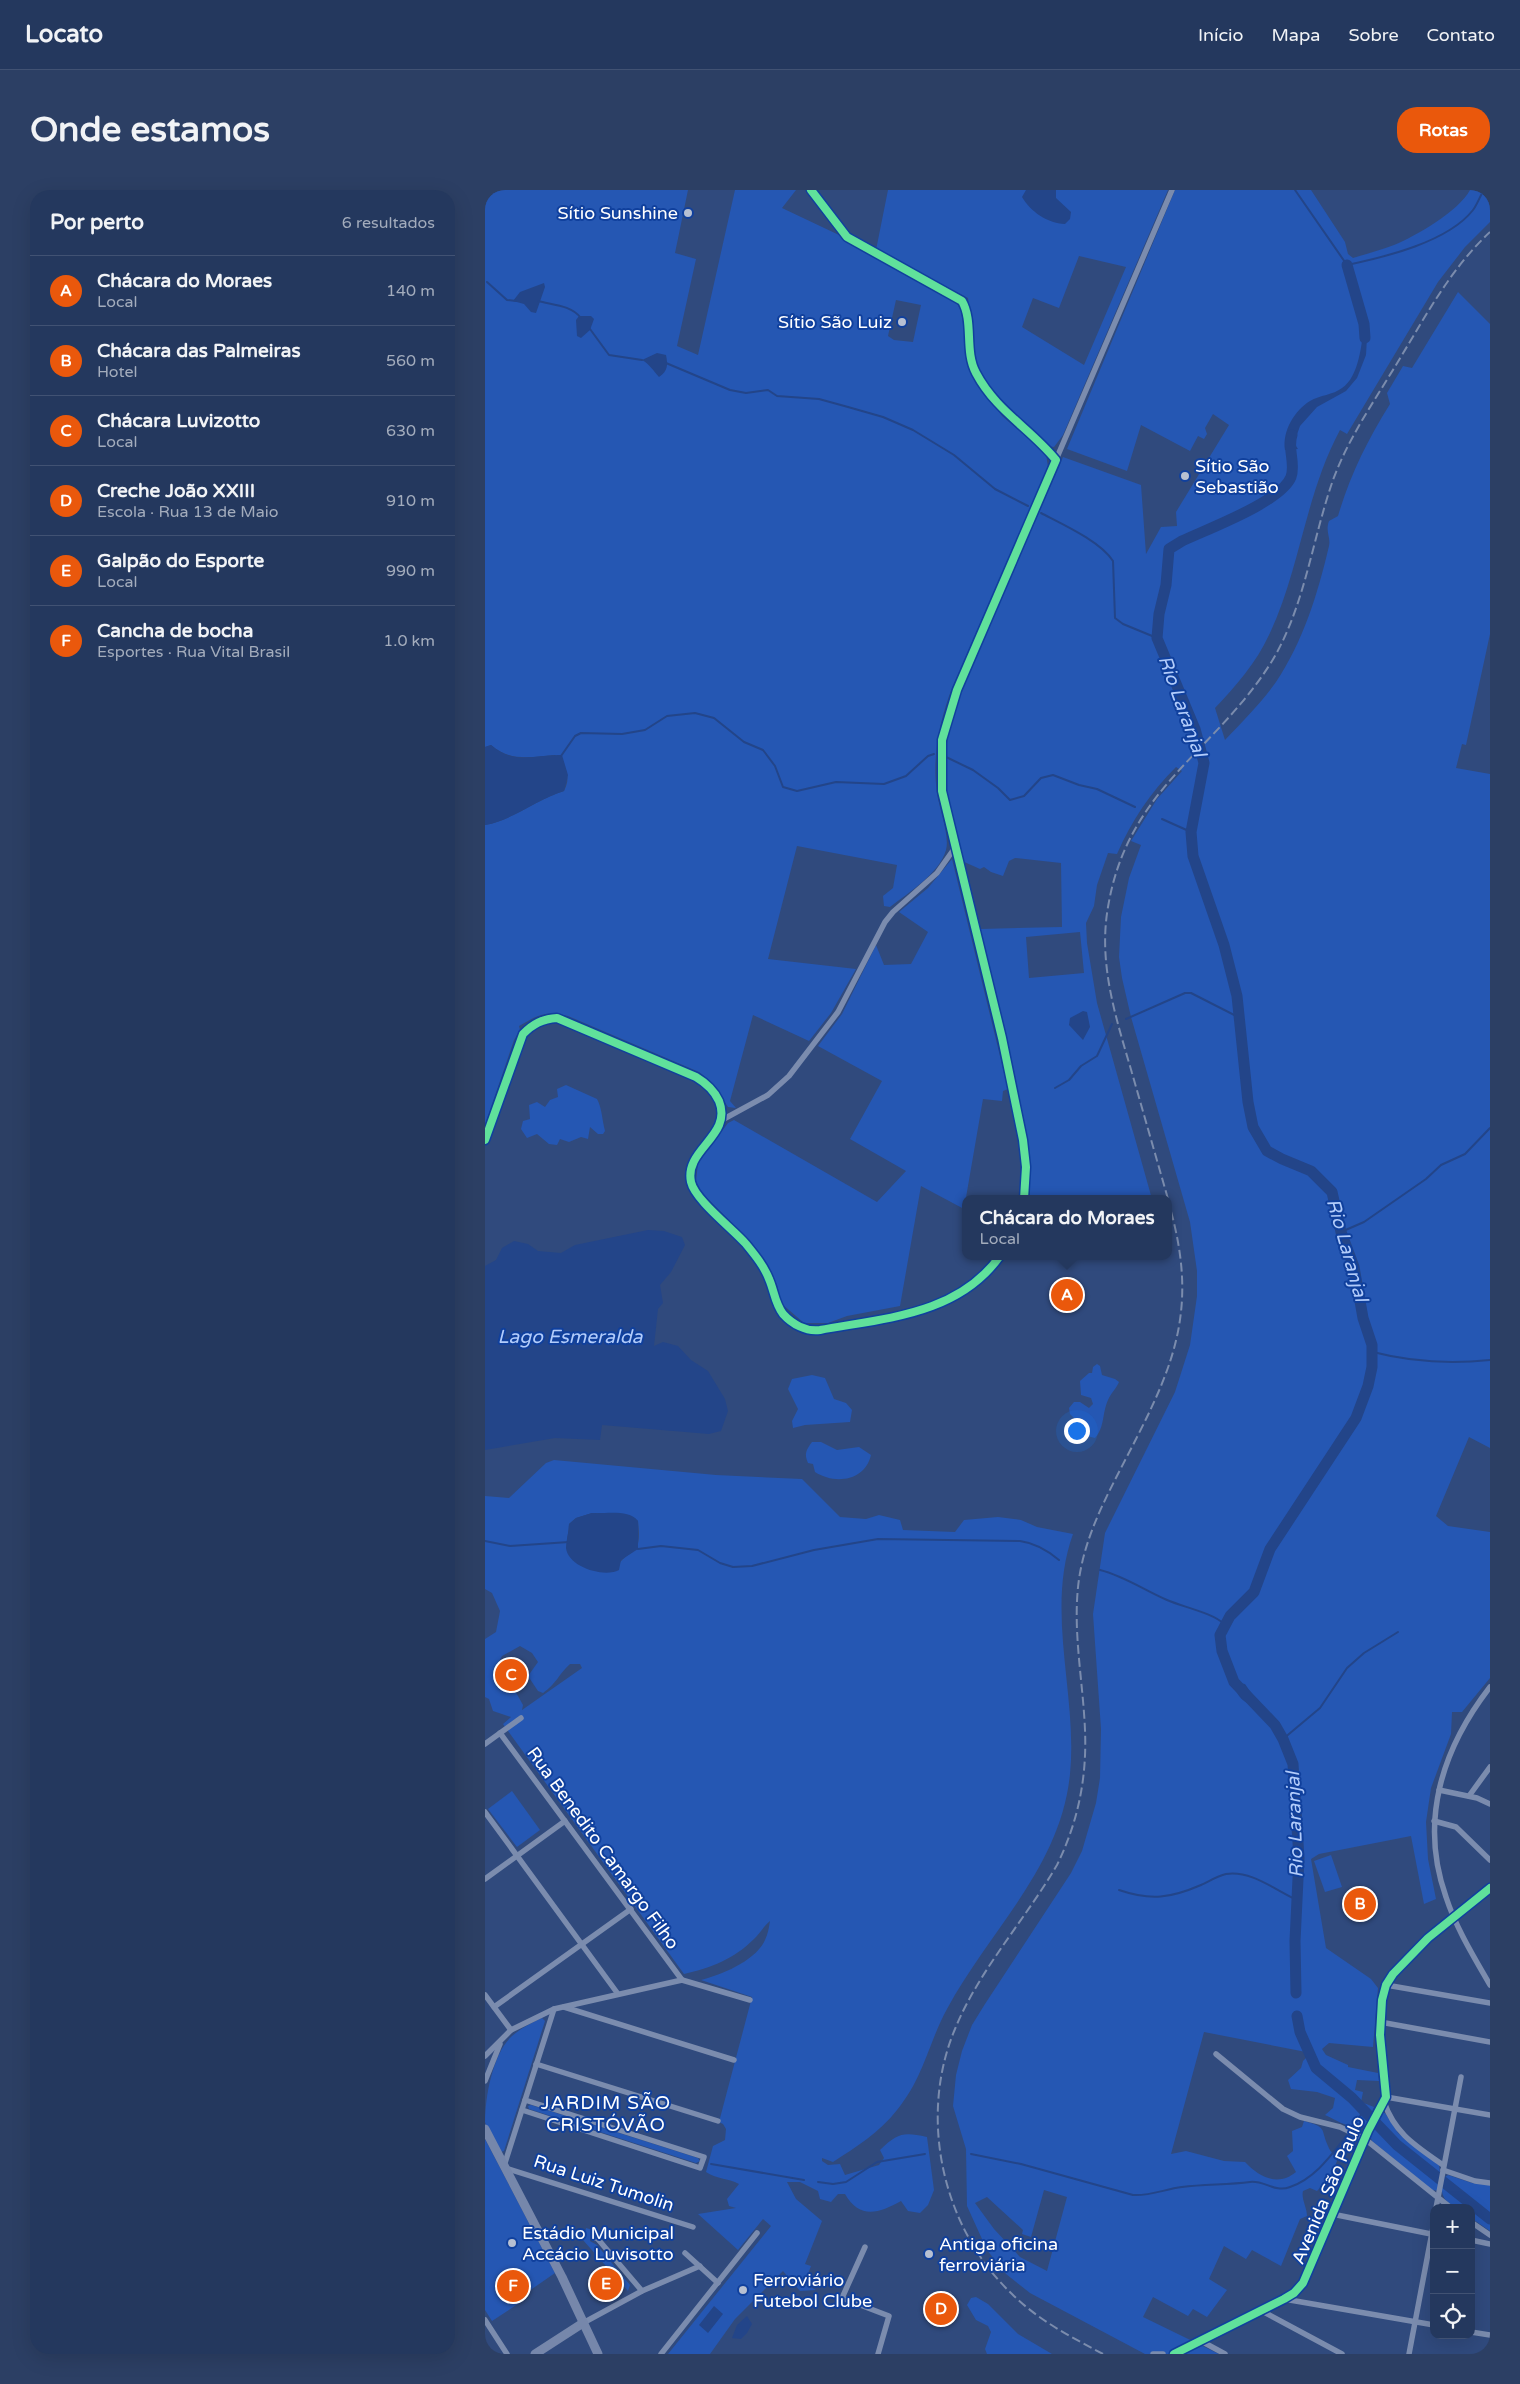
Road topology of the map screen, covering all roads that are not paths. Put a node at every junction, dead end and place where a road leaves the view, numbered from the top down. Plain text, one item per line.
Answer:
1 (811, 190) edge
2 (1171, 190) edge
3 (1056, 460) junction
4 (955, 849) junction
5 (722, 1120) junction
6 (485, 1140) edge
7 (1024, 1195) edge
8 (996, 1260) edge
9 (1490, 1687) edge
10 (521, 1718) dead end
11 (501, 1733) junction
12 (485, 1744) edge
13 (1490, 1768) edge
14 (1439, 1790) junction
15 (1469, 1796) junction
16 (1490, 1804) edge
17 (485, 1812) edge
18 (565, 1821) junction
19 (1434, 1821) junction
20 (517, 1856) junction
21 (1490, 1860) edge
22 (485, 1879) edge
23 (1490, 1888) edge
24 (631, 1909) junction
25 (1453, 1916) junction
26 (582, 1944) junction
27 (683, 1980) junction
28 (1386, 1985) junction
29 (1490, 1985) edge
30 (618, 1994) junction
31 (485, 1995) edge
32 (750, 2000) dead end
33 (1490, 2003) edge
34 (562, 2006) junction
35 (494, 2007) junction
36 (553, 2009) junction
37 (1380, 2022) junction
38 (511, 2030) junction
39 (502, 2040) junction
40 (1490, 2042) edge
41 (1216, 2054) dead end
42 (485, 2056) edge
43 (734, 2060) dead end
44 (536, 2064) junction
45 (1461, 2077) dead end
46 (485, 2081) edge
47 (1385, 2099) junction
48 (525, 2100) junction
49 (1454, 2108) junction
50 (522, 2110) junction
51 (1490, 2115) edge
52 (718, 2121) dead end
53 (485, 2128) edge
54 (1365, 2139) junction
55 (505, 2167) junction
56 (1443, 2170) junction
57 (1490, 2183) edge
58 (1438, 2198) junction
59 (1437, 2204) edge
60 (1446, 2204) edge
61 (1332, 2214) junction
62 (1475, 2225) edge
63 (693, 2227) dead end
64 (757, 2233) dead end
65 (1430, 2233) edge
66 (1490, 2235) edge
67 (594, 2238) dead end
68 (1475, 2241) edge
69 (1430, 2243) edge
70 (1490, 2244) edge
71 (865, 2247) dead end
72 (685, 2252) dead end
73 (700, 2266) junction
74 (718, 2283) junction
75 (639, 2293) junction
76 (1284, 2299) junction
77 (1262, 2311) junction
78 (485, 2320) edge
79 (1415, 2322) junction
80 (583, 2323) junction
81 (1430, 2324) edge
82 (1475, 2333) edge
83 (1490, 2335) edge
84 (1201, 2341) junction
85 (507, 2354) edge
86 (535, 2354) edge
87 (598, 2354) edge
88 (661, 2354) edge
89 (879, 2354) edge
90 (1153, 2354) edge
91 (1163, 2354) edge
92 (1174, 2354) edge
93 (1225, 2354) edge
94 (1342, 2354) edge
95 (1409, 2354) edge

1 - 3 street
2 - 3 street
3 - 4 street
4 - 5 street
4 - 7 street
5 - 6 street
5 - 8 street
9 - 14 street
10 - 11 street
11 - 12 street
11 - 18 street, Rua Benedito Camargo Filho
13 - 15 street
14 - 15 street
14 - 19 street
15 - 16 street
17 - 20 street
18 - 20 street
18 - 24 street, Rua Benedito Camargo Filho
19 - 21 street
19 - 25 street
20 - 22 street
20 - 26 street
23 - 25 street
24 - 26 street
24 - 27 street, Rua Benedito Camargo Filho
25 - 28 street
25 - 29 street
26 - 30 street
26 - 35 street
27 - 30 street
27 - 32 street
28 - 33 street
28 - 37 street
30 - 34 street
31 - 35 street
34 - 36 street
34 - 43 street
35 - 38 street
36 - 38 street
36 - 44 street
37 - 40 street
37 - 47 street
38 - 39 street
39 - 42 street
39 - 46 street
41 - 54 street
44 - 48 street
44 - 52 street
45 - 49 street
47 - 49 street
47 - 54 street, Avenida São Paulo
47 - 56 street
48 - 50 street
48 - 50 street
49 - 51 street
49 - 56 street
50 - 55 street
53 - 55 street
54 - 58 street
54 - 61 street, Avenida São Paulo
55 - 63 street, Rua Luiz Tumolin
55 - 80 street
56 - 57 street
56 - 58 street
58 - 59 street
58 - 60 street
61 - 65 street
61 - 76 street, Avenida São Paulo
62 - 66 street
64 - 74 street
67 - 75 street
68 - 70 street
69 - 79 street
71 - 89 street
72 - 73 street
73 - 74 street
73 - 75 street
74 - 88 street
75 - 80 street
76 - 77 street, Avenida São Paulo
76 - 79 street
77 - 84 street, Avenida São Paulo
77 - 94 street
78 - 85 street
79 - 81 street
79 - 95 street
80 - 86 street
80 - 87 street
82 - 83 street
84 - 92 street, Avenida São Paulo
84 - 93 street
90 - 91 street

